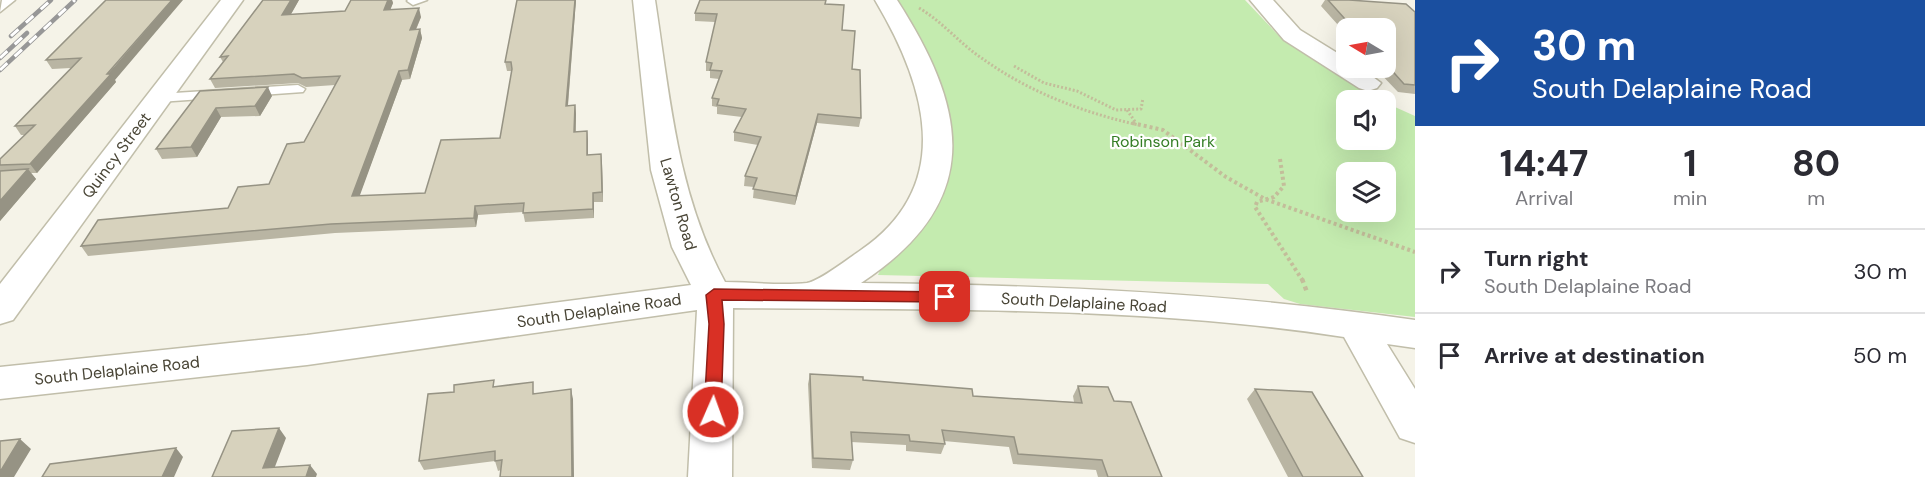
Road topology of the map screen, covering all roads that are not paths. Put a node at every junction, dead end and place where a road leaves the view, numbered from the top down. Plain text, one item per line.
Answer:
1 (9, 0) edge
2 (232, 0) edge
3 (421, 0) edge
4 (644, 0) edge
5 (1261, 0) edge
6 (412, 1) edge
7 (888, 3) edge
8 (0, 8) edge
9 (1368, 83) dead end
10 (298, 89) edge
11 (159, 98) junction
12 (714, 295) junction
13 (817, 295) junction
14 (0, 310) edge
15 (1356, 325) junction
16 (1415, 334) edge
17 (0, 383) edge
18 (1415, 425) edge
19 (710, 477) edge

1 - 8 lane
2 - 11 street, Quincy Street
3 - 6 lane
4 - 12 street, Lawton Road
5 - 9 street
7 - 13 street
10 - 11 lane
11 - 14 street, Quincy Street
12 - 13 street, South Delaplaine Road
12 - 17 street, South Delaplaine Road
12 - 19 street, Lawton Road
13 - 15 street, South Delaplaine Road
15 - 16 street, South Delaplaine Road
15 - 18 street

